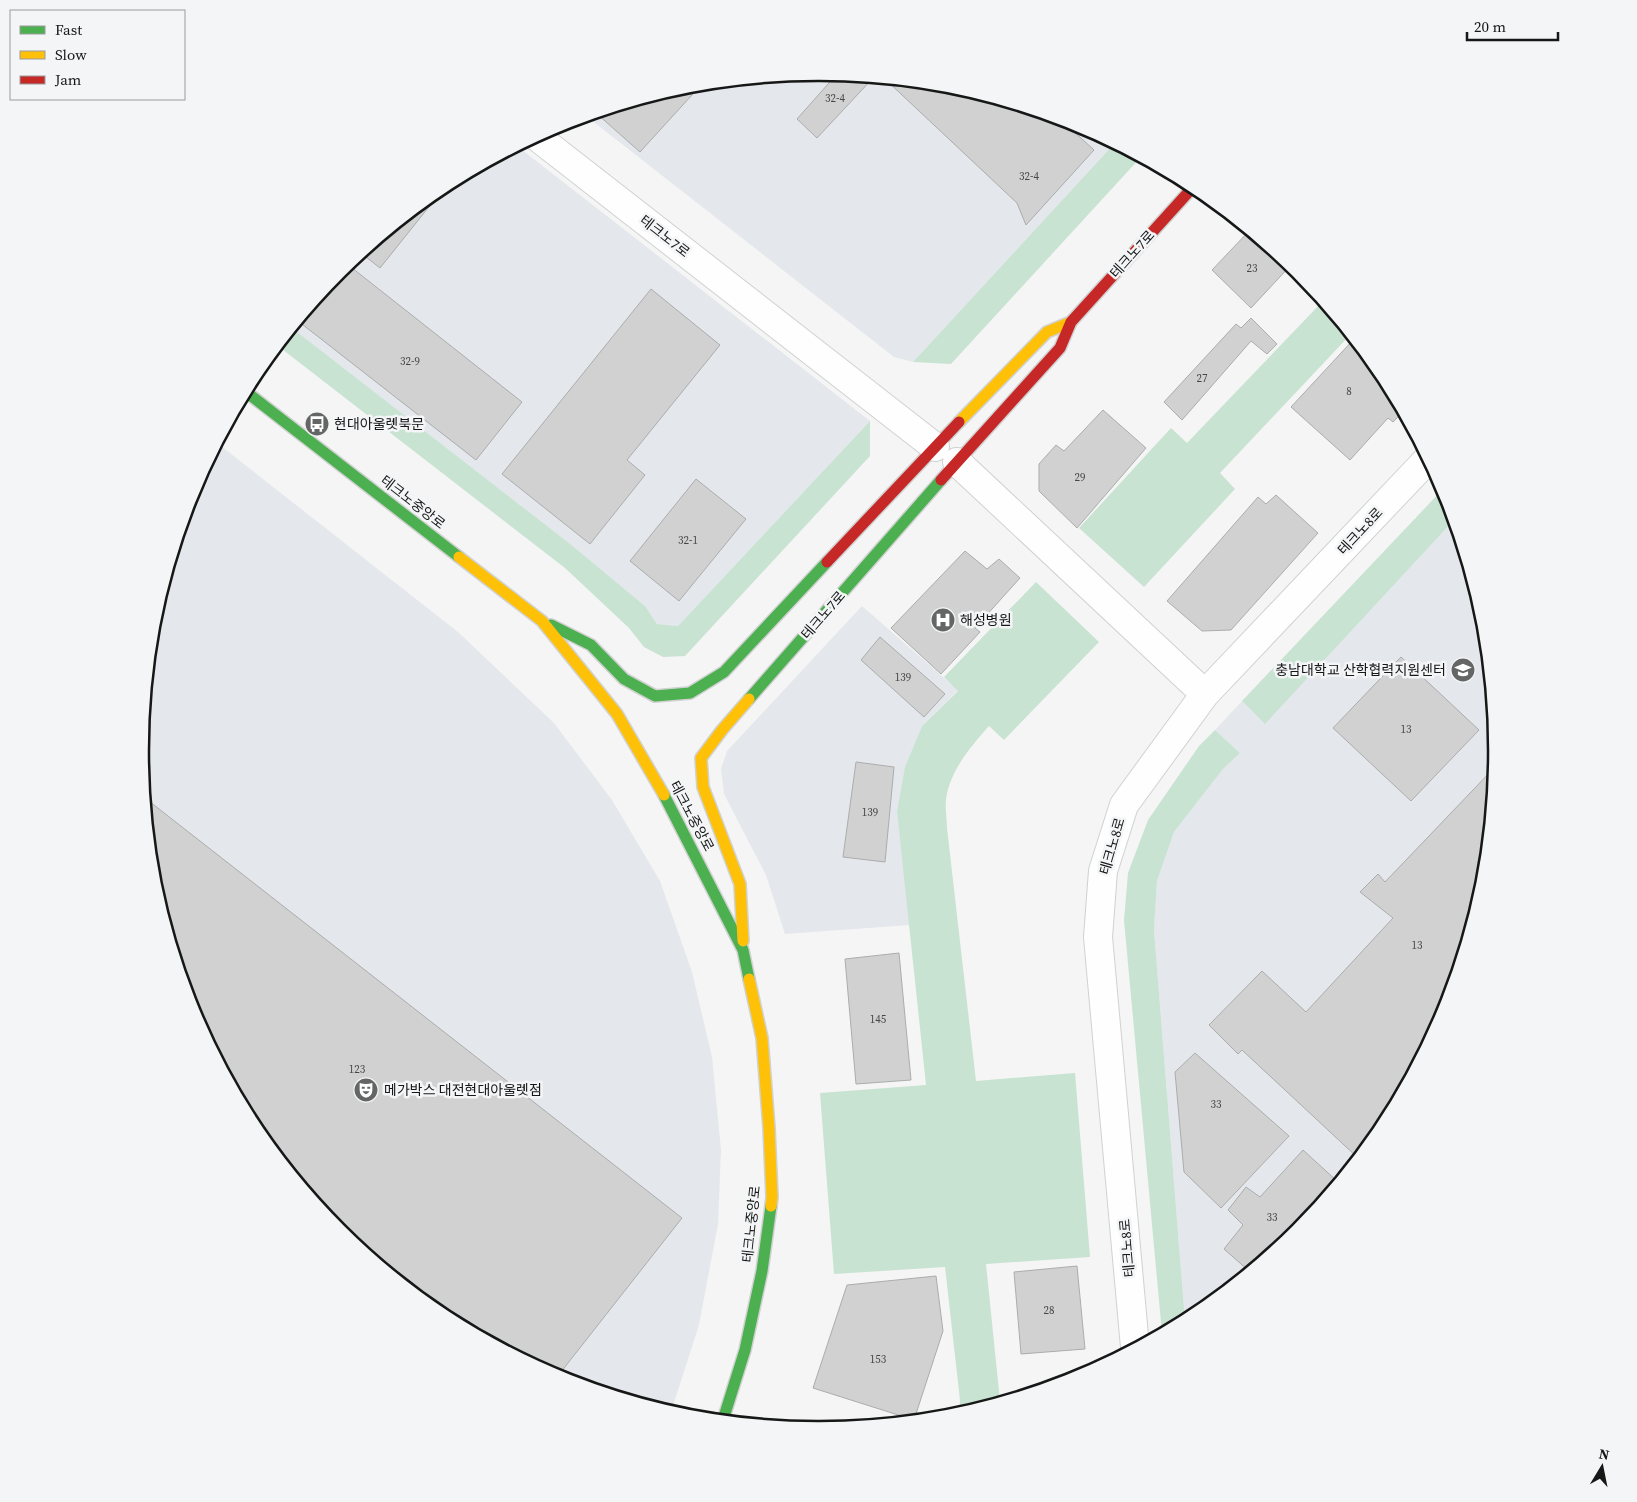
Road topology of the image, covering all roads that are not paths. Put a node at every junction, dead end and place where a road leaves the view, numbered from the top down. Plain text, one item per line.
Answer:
1 (542, 141) edge
2 (1188, 192) edge
3 (1071, 322) junction
4 (251, 396) edge
5 (946, 455) junction
6 (1423, 464) edge
7 (542, 621) junction
8 (1205, 694) junction
9 (743, 950) junction
10 (1134, 1341) edge
11 (725, 1414) edge

1 - 5 street, 테크노7로
2 - 3 main road, 테크노7로
3 - 5 main road, 테크노7로
3 - 5 main road, 테크노7로
4 - 7 main road, 테크노중앙로
5 - 7 main road, 테크노7로
5 - 8 street
5 - 9 main road, 테크노7로
6 - 8 street, 테크노8로
7 - 9 main road, 테크노중앙로
8 - 10 street, 테크노8로
9 - 11 main road, 테크노중앙로

